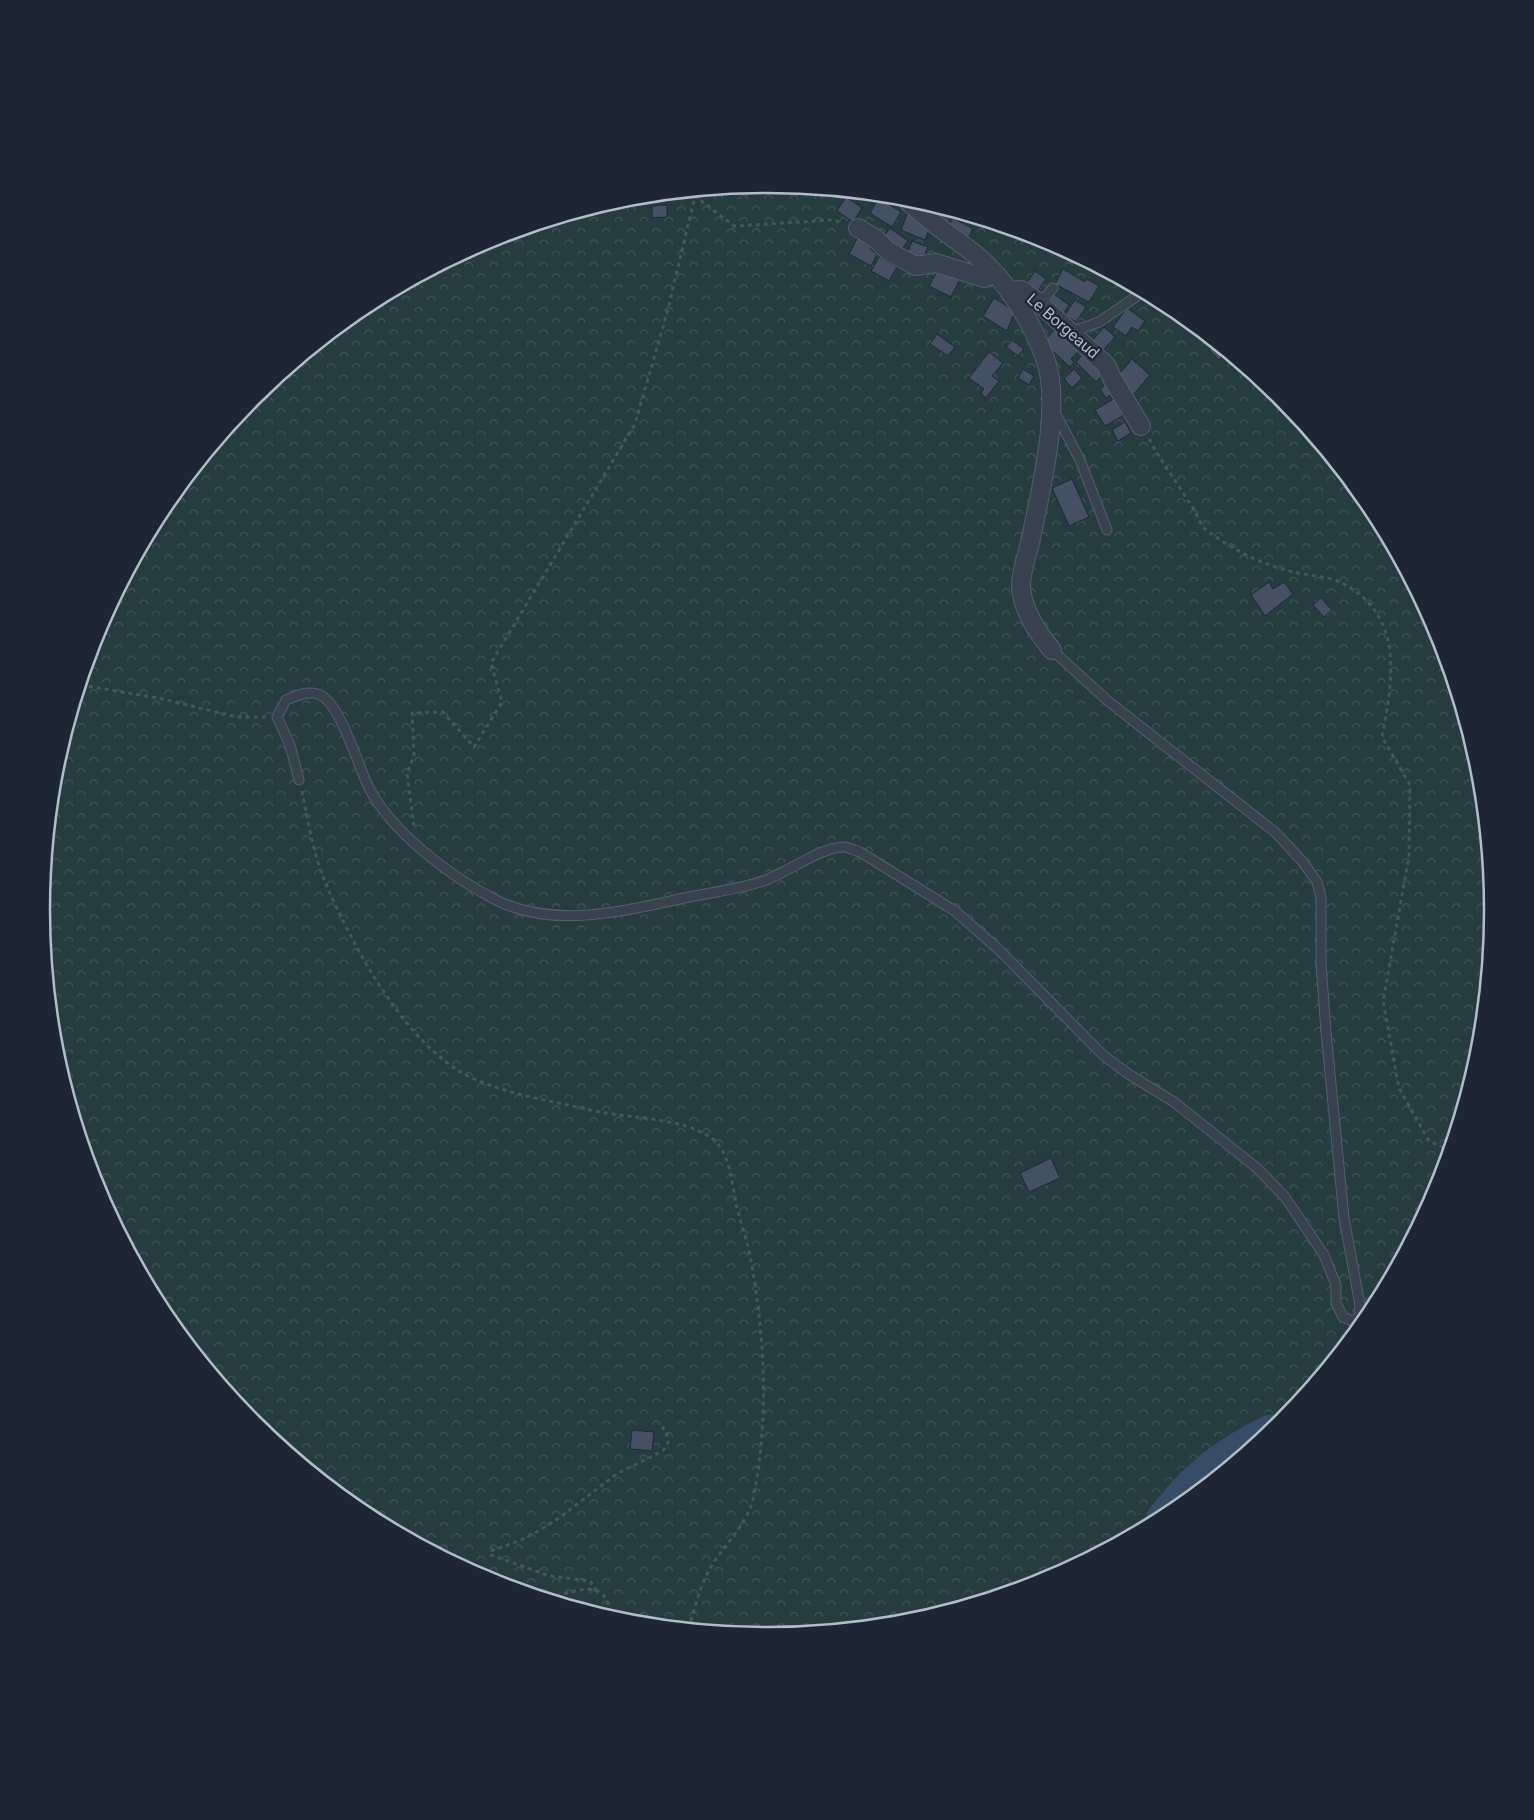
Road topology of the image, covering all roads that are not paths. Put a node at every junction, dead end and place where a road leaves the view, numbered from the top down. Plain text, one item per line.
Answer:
1 (919, 210) edge
2 (858, 228) road end
3 (994, 273) junction
4 (1052, 288) dead end
5 (1009, 292) junction
6 (1137, 296) edge
7 (1040, 304) junction
8 (1071, 332) junction
9 (1051, 414) junction
10 (1141, 426) road end
11 (1107, 530) dead end
12 (1052, 650) joint
13 (300, 780) road end
14 (1359, 1313) edge
15 (1355, 1319) edge

1 - 3 street
2 - 3 street
3 - 5 street
4 - 7 lane
5 - 7 street, Le Borgeaud
5 - 9 street
6 - 8 lane
7 - 8 street, Le Borgeaud
8 - 10 street, Le Borgeaud
9 - 11 lane
9 - 12 street
12 - 14 lane
13 - 15 lane

